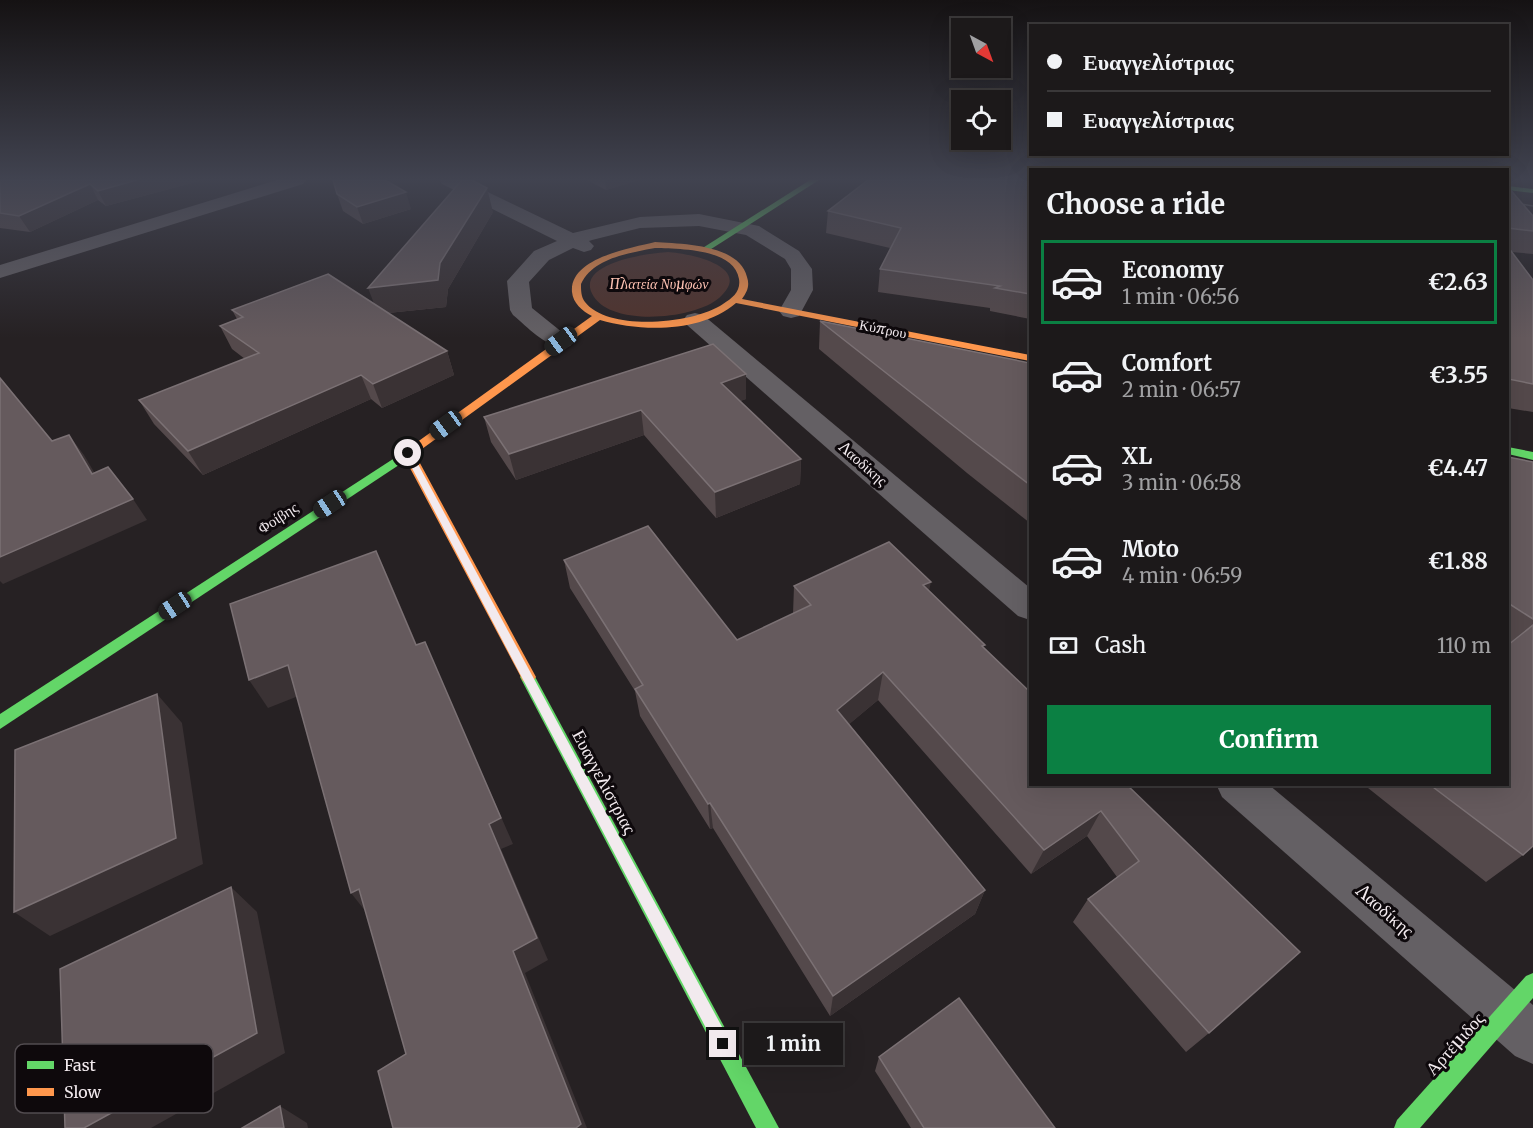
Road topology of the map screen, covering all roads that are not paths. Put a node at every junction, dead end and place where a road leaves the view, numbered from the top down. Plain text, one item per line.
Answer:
1 (127, 233) edge
2 (557, 233) edge
3 (591, 233) edge
4 (731, 233) edge
5 (750, 233) edge
6 (570, 239) junction
7 (705, 249) junction
8 (607, 256) junction
9 (0, 272) edge
10 (735, 300) junction
11 (791, 311) junction
12 (600, 315) junction
13 (695, 320) junction
14 (561, 341) junction
15 (1029, 358) edge
16 (1509, 451) edge
17 (408, 453) junction
18 (1533, 456) edge
19 (1029, 606) edge
20 (0, 722) edge
21 (1240, 786) edge
22 (1524, 1012) edge
23 (768, 1128) edge
24 (1405, 1128) edge

1 - 9 street
2 - 6 street
3 - 6 street
4 - 7 street
5 - 11 street
6 - 8 street
6 - 14 street
7 - 8 street
7 - 10 street
8 - 12 street
10 - 11 street, Κύπρου
10 - 13 street
11 - 15 street, Κύπρου
12 - 13 street
12 - 14 street, Φοίβης
13 - 19 street, Λαοδίκης
14 - 17 street, Φοίβης
16 - 18 street
17 - 20 street, Φοίβης
17 - 23 street, Ευαγγελίστριας
21 - 22 street, Λαοδίκης
22 - 24 street, Αρτέμιδος

